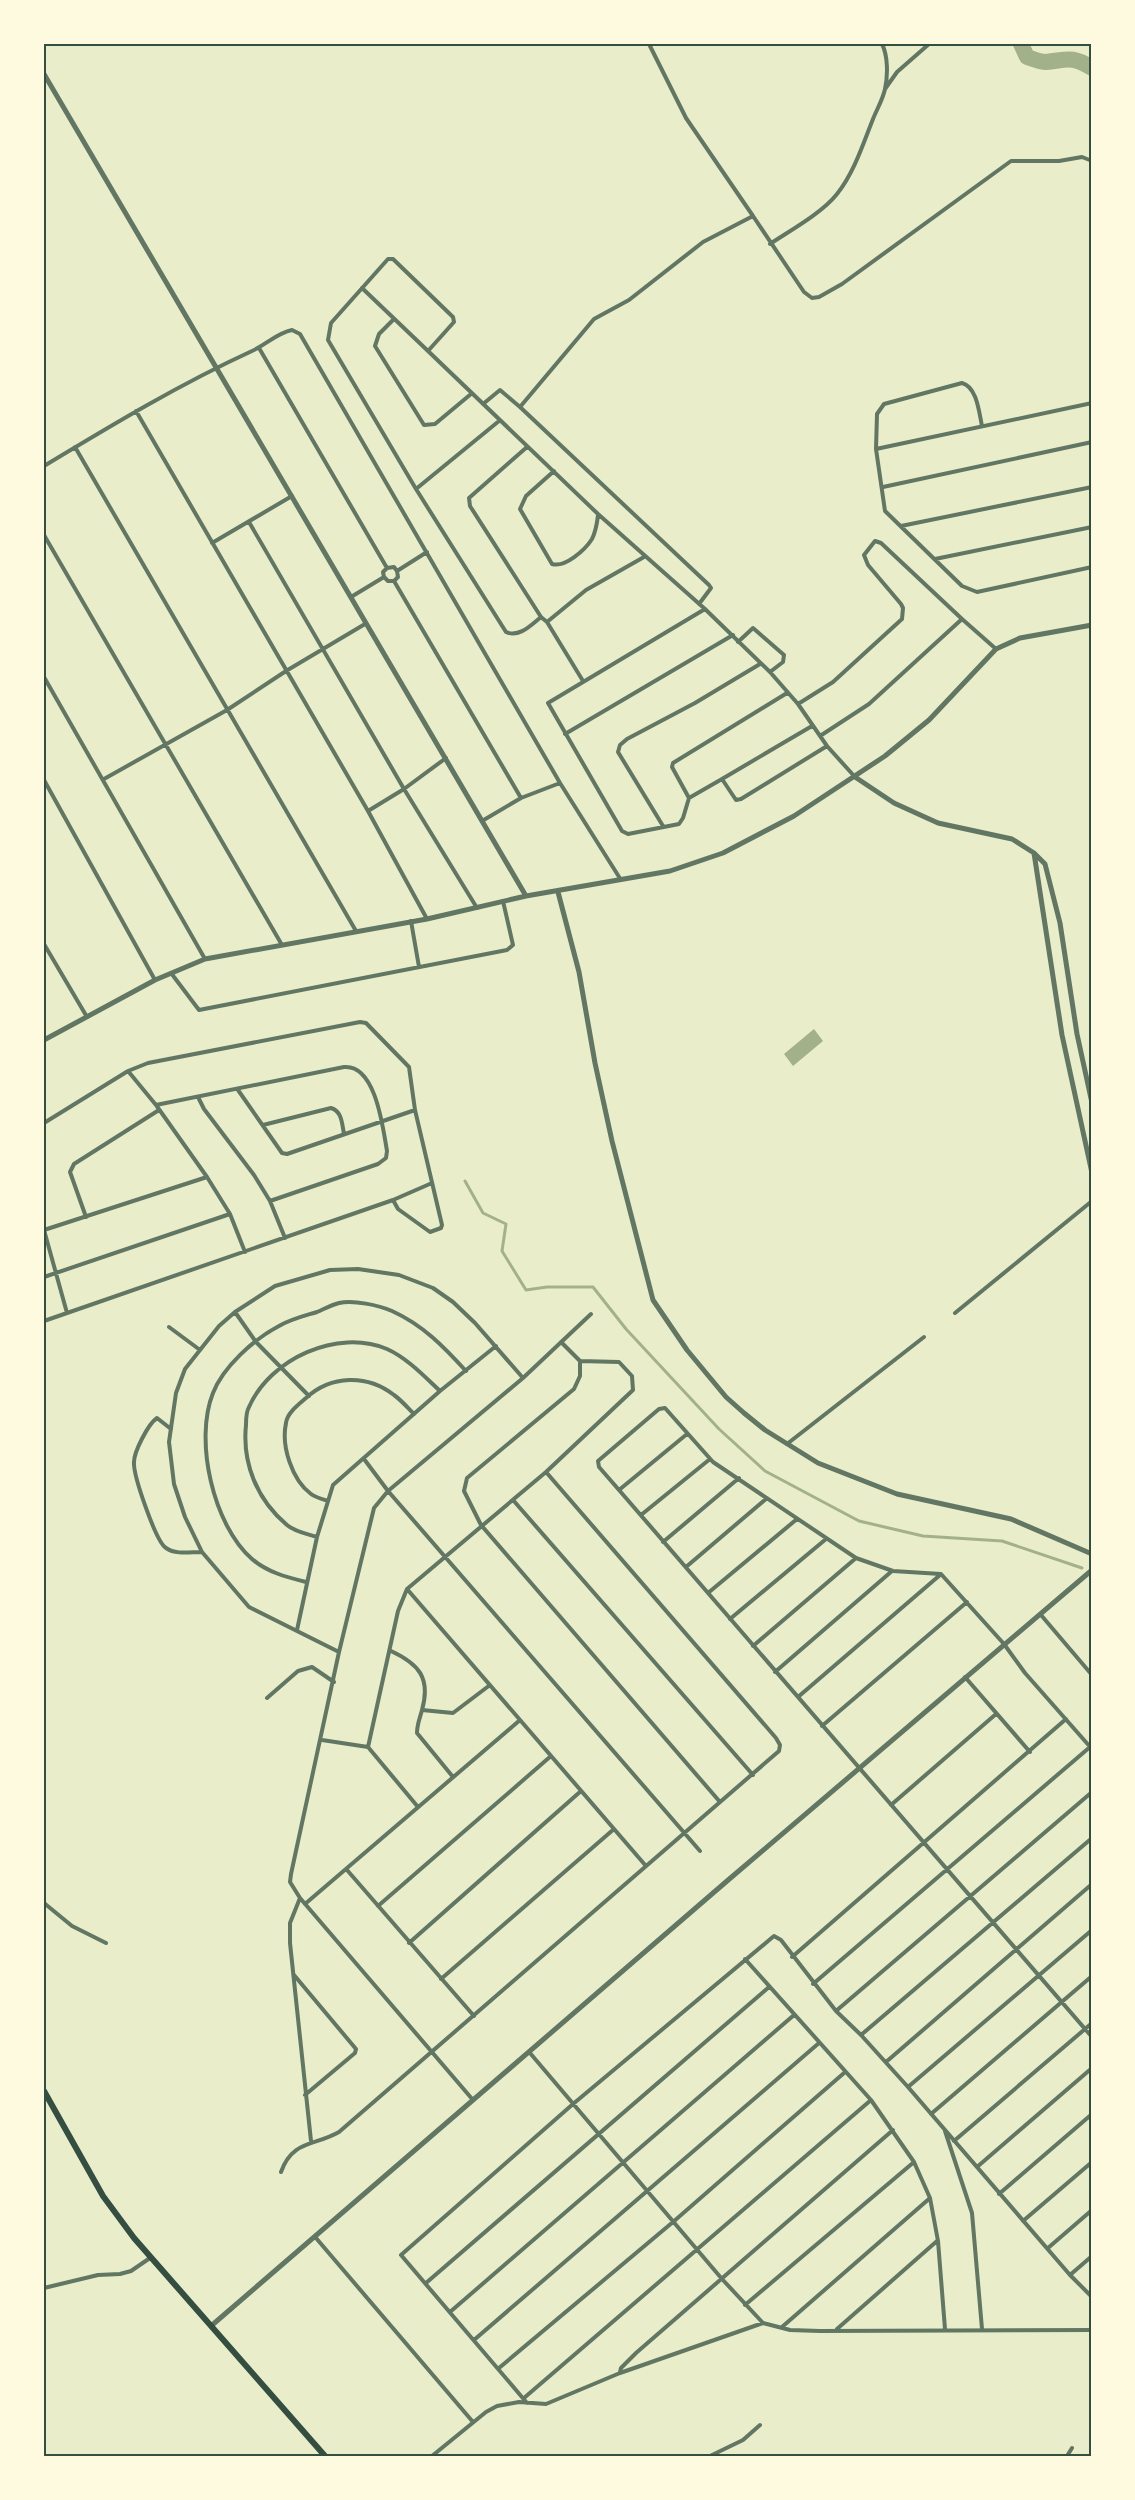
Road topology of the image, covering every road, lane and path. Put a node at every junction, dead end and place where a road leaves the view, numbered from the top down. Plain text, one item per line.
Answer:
1 (648, 44) edge
2 (882, 44) edge
3 (929, 44) edge
4 (44, 74) edge
5 (885, 90) junction
6 (1092, 161) edge
7 (753, 216) junction
8 (770, 244) junction
9 (362, 288) junction
10 (393, 320) junction
11 (259, 348) junction
12 (428, 351) junction
13 (216, 367) junction
14 (471, 394) junction
15 (1092, 403) edge
16 (483, 404) junction
17 (520, 407) junction
18 (136, 411) junction
19 (499, 421) junction
20 (982, 426) junction
21 (1092, 442) edge
22 (75, 447) junction
23 (527, 447) junction
24 (876, 449) junction
25 (44, 466) edge
26 (555, 471) junction
27 (883, 487) junction
28 (1092, 487) edge
29 (416, 489) junction
30 (292, 496) junction
31 (597, 514) junction
32 (249, 522) junction
33 (902, 526) junction
34 (1092, 527) edge
35 (44, 535) edge
36 (212, 543) junction
37 (427, 552) junction
38 (644, 557) junction
39 (935, 558) junction
40 (1092, 567) edge
41 (387, 568) junction
42 (398, 571) junction
43 (384, 577) junction
44 (394, 581) junction
45 (351, 597) junction
46 (699, 604) junction
47 (705, 609) junction
48 (542, 617) junction
49 (962, 619) junction
50 (547, 622) junction
51 (365, 624) junction
52 (1092, 626) edge
53 (734, 635) junction
54 (738, 642) junction
55 (324, 648) junction
56 (996, 649) junction
57 (760, 664) junction
58 (286, 671) junction
59 (770, 672) junction
60 (44, 677) edge
61 (583, 681) junction
62 (788, 693) junction
63 (798, 704) junction
64 (227, 710) junction
65 (812, 726) junction
66 (564, 734) junction
67 (820, 735) junction
68 (165, 744) junction
69 (827, 746) junction
70 (446, 758) junction
71 (855, 777) junction
72 (104, 779) junction
73 (722, 779) junction
74 (44, 780) edge
75 (560, 783) junction
76 (404, 789) junction
77 (521, 798) junction
78 (689, 798) junction
79 (368, 811) junction
80 (482, 821) junction
81 (663, 826) junction
82 (1034, 853) junction
83 (622, 881) junction
84 (558, 892) junction
85 (526, 896) junction
86 (503, 901) junction
87 (478, 909) junction
88 (428, 919) junction
89 (411, 921) junction
90 (356, 931) junction
91 (44, 944) edge
92 (282, 945) junction
93 (205, 959) junction
94 (419, 967) junction
95 (170, 972) junction
96 (154, 980) junction
97 (87, 1017) junction
98 (44, 1040) edge
99 (128, 1071) junction
100 (238, 1090) junction
101 (198, 1097) junction
102 (1092, 1103) edge
103 (156, 1105) junction
104 (159, 1110) junction
105 (415, 1110) junction
106 (44, 1123) edge
107 (381, 1123) junction
108 (263, 1125) junction
109 (344, 1134) junction
110 (1092, 1173) edge
111 (207, 1177) junction
112 (432, 1183) junction
113 (393, 1200) junction
114 (270, 1201) junction
115 (1092, 1202) edge
116 (230, 1214) junction
117 (86, 1218) junction
118 (44, 1230) edge
119 (285, 1238) junction
120 (245, 1252) junction
121 (55, 1273) junction
122 (44, 1277) edge
123 (235, 1312) junction
124 (67, 1313) junction
125 (955, 1313) dead end
126 (591, 1314) dead end
127 (44, 1321) edge
128 (169, 1327) dead end
129 (924, 1337) dead end
130 (256, 1342) junction
131 (561, 1342) junction
132 (496, 1346) junction
133 (200, 1350) junction
134 (580, 1361) junction
135 (281, 1368) junction
136 (466, 1371) junction
137 (523, 1378) junction
138 (440, 1391) junction
139 (309, 1396) junction
140 (414, 1415) junction
141 (171, 1429) junction
142 (687, 1434) junction
143 (787, 1444) junction
144 (364, 1459) junction
145 (710, 1459) junction
146 (546, 1472) junction
147 (739, 1478) junction
148 (619, 1490) junction
149 (388, 1491) junction
150 (767, 1498) junction
151 (513, 1500) junction
152 (328, 1501) junction
153 (641, 1515) junction
154 (797, 1519) junction
155 (481, 1525) junction
156 (317, 1537) junction
157 (826, 1539) junction
158 (663, 1542) junction
159 (202, 1552) junction
160 (1092, 1554) edge
161 (856, 1557) junction
162 (446, 1558) junction
163 (686, 1567) junction
164 (1092, 1570) edge
165 (893, 1571) junction
166 (941, 1574) junction
167 (306, 1582) junction
168 (407, 1589) junction
169 (708, 1593) junction
170 (967, 1602) junction
171 (1041, 1615) junction
172 (730, 1619) junction
173 (297, 1630) junction
174 (1004, 1644) junction
175 (753, 1646) junction
176 (391, 1651) junction
177 (339, 1652) junction
178 (775, 1672) junction
179 (1092, 1675) edge
180 (965, 1677) junction
181 (334, 1682) junction
182 (490, 1685) junction
183 (798, 1697) junction
184 (267, 1698) dead end
185 (422, 1710) junction
186 (996, 1714) junction
187 (1066, 1719) junction
188 (520, 1720) junction
189 (822, 1726) junction
190 (321, 1740) junction
191 (368, 1747) junction
192 (1091, 1748) edge
193 (1029, 1752) junction
194 (551, 1756) junction
195 (859, 1769) junction
196 (753, 1774) junction
197 (453, 1777) junction
198 (580, 1791) junction
199 (1092, 1792) edge
200 (720, 1802) junction
201 (891, 1805) junction
202 (418, 1807) junction
203 (614, 1829) junction
204 (683, 1833) junction
205 (1092, 1838) edge
206 (924, 1843) junction
207 (700, 1851) dead end
208 (646, 1866) junction
209 (346, 1870) junction
210 (948, 1870) junction
211 (1092, 1884) edge
212 (971, 1897) junction
213 (300, 1898) junction
214 (44, 1903) edge
215 (305, 1904) junction
216 (378, 1906) junction
217 (992, 1923) junction
218 (1092, 1930) edge
219 (106, 1943) dead end
220 (409, 1943) junction
221 (1015, 1949) junction
222 (792, 1957) junction
223 (745, 1959) junction
224 (293, 1974) junction
225 (1038, 1976) junction
226 (1092, 1976) edge
227 (441, 1979) junction
228 (813, 1984) junction
229 (769, 1987) junction
230 (1062, 2002) junction
231 (836, 2011) junction
232 (794, 2015) junction
233 (474, 2016) junction
234 (1092, 2023) edge
235 (1085, 2029) junction
236 (861, 2035) junction
237 (1092, 2037) edge
238 (819, 2043) junction
239 (434, 2052) junction
240 (530, 2053) junction
241 (886, 2062) junction
242 (1092, 2068) edge
243 (844, 2073) junction
244 (908, 2087) junction
245 (44, 2091) edge
246 (305, 2095) junction
247 (871, 2100) junction
248 (473, 2101) junction
249 (573, 2104) junction
250 (1092, 2114) edge
251 (931, 2115) junction
252 (893, 2130) junction
253 (945, 2131) junction
254 (598, 2134) junction
255 (954, 2141) junction
256 (311, 2142) junction
257 (914, 2162) junction
258 (1092, 2162) edge
259 (623, 2163) junction
260 (977, 2167) junction
261 (281, 2172) dead end
262 (648, 2192) junction
263 (999, 2194) junction
264 (930, 2198) junction
265 (1092, 2210) edge
266 (1023, 2221) junction
267 (673, 2222) junction
268 (316, 2238) junction
269 (938, 2241) junction
270 (1047, 2248) junction
271 (697, 2249) junction
272 (1092, 2256) edge
273 (150, 2258) junction
274 (1070, 2275) junction
275 (722, 2279) junction
276 (426, 2283) junction
277 (44, 2288) edge
278 (1092, 2297) edge
279 (745, 2305) junction
280 (450, 2312) junction
281 (763, 2323) junction
282 (211, 2326) junction
283 (781, 2327) junction
284 (945, 2329) junction
285 (982, 2329) junction
286 (836, 2330) junction
287 (1092, 2330) edge
288 (474, 2340) junction
289 (499, 2368) junction
290 (620, 2373) junction
291 (524, 2398) junction
292 (527, 2403) junction
293 (473, 2422) junction
294 (760, 2425) dead end
295 (1072, 2448) dead end
296 (325, 2457) edge
297 (432, 2457) edge
298 (710, 2457) edge
299 (1067, 2457) edge

1 - 7 street
2 - 5 street
3 - 5 street
4 - 13 street
5 - 8 street
6 - 8 street
7 - 8 street
7 - 17 street
9 - 10 street
9 - 12 street
9 - 29 street
10 - 12 street
10 - 14 street
11 - 13 street
11 - 37 street
11 - 41 street
12 - 14 street
13 - 18 street
13 - 30 street
14 - 16 street
15 - 20 street
16 - 17 street
16 - 19 street
17 - 46 street
18 - 22 street
18 - 36 street
19 - 23 street
19 - 29 street
20 - 24 street
20 - 24 street
21 - 27 street
22 - 25 street
22 - 64 street
23 - 26 street
23 - 48 street
24 - 27 street
26 - 31 street
26 - 31 street
27 - 33 street
28 - 33 street
29 - 48 street
30 - 32 street
30 - 45 street
31 - 38 street
32 - 36 street
32 - 55 street
33 - 39 street
34 - 39 street
35 - 68 street
36 - 58 street
37 - 42 street
37 - 75 street
38 - 46 street
38 - 50 street
39 - 40 street
41 - 42 street
41 - 43 street
42 - 44 street
43 - 44 street
43 - 45 street
44 - 77 street
45 - 51 street
46 - 47 street
47 - 53 street
47 - 61 street
48 - 50 street
49 - 56 street
49 - 63 street
49 - 67 street
50 - 61 street
51 - 55 street
51 - 70 street
52 - 56 street
53 - 54 street
53 - 66 street
54 - 57 street
54 - 59 street
55 - 58 street
55 - 76 street
56 - 71 street
57 - 59 street
57 - 81 street
58 - 64 street
58 - 79 street
59 - 62 street
60 - 72 street
61 - 66 street
62 - 63 street
62 - 78 street
63 - 65 street
64 - 68 street
64 - 90 street
65 - 67 street
65 - 73 street
66 - 81 street
67 - 69 street
68 - 72 street
68 - 92 street
69 - 71 street
69 - 73 street
70 - 76 street
70 - 80 street
71 - 82 street
71 - 83 street
72 - 93 street
73 - 78 street
74 - 96 street
75 - 77 street
75 - 83 street
76 - 79 street
76 - 87 street
77 - 80 street
78 - 81 street
79 - 88 street
80 - 85 street
82 - 102 street
82 - 110 street
83 - 84 street
84 - 85 street
84 - 143 street
85 - 86 street
86 - 87 street
86 - 94 street
87 - 88 street
88 - 89 street
89 - 90 street
89 - 94 street
90 - 92 street
91 - 97 street
92 - 93 street
93 - 95 street
94 - 95 street
95 - 96 street
96 - 97 street
97 - 98 street
99 - 103 street
99 - 105 street
99 - 106 street
100 - 101 street
100 - 107 street
100 - 108 street
101 - 103 street
101 - 114 street
103 - 104 street
104 - 111 street
104 - 117 street
105 - 107 street
105 - 112 street
107 - 109 street
107 - 114 street
108 - 109 street
108 - 109 street
111 - 116 street
111 - 117 street
112 - 113 street
112 - 113 street
113 - 119 street
114 - 119 street
115 - 125 street
116 - 120 street
116 - 121 street
117 - 118 street
118 - 121 street
119 - 120 street
120 - 124 street
121 - 122 street
121 - 124 street
123 - 130 street
123 - 132 street
123 - 133 street
124 - 127 street
126 - 131 street
128 - 133 street
129 - 143 street
130 - 135 street
130 - 136 street
130 - 167 street
131 - 134 street
131 - 137 street
132 - 136 street
132 - 137 street
133 - 141 street
134 - 146 street
134 - 155 street
135 - 138 street
135 - 139 street
135 - 156 street
136 - 138 street
137 - 149 street
138 - 140 street
139 - 140 street
139 - 152 street
140 - 144 street
141 - 159 street
141 - 159 street
142 - 145 street
142 - 148 street
142 - 148 street
143 - 160 street
144 - 149 street
144 - 152 street
145 - 147 street
145 - 153 street
146 - 151 street
146 - 196 street
147 - 150 street
147 - 158 street
148 - 153 street
149 - 162 street
149 - 177 street
150 - 154 street
150 - 163 street
151 - 155 street
151 - 196 street
152 - 156 street
153 - 158 street
154 - 157 street
154 - 169 street
155 - 162 street
155 - 200 street
156 - 167 street
157 - 161 street
157 - 172 street
158 - 163 street
159 - 173 street
161 - 165 street
161 - 175 street
162 - 168 street
162 - 204 street
163 - 169 street
164 - 171 street
165 - 166 street
165 - 178 street
166 - 170 street
166 - 183 street
167 - 173 street
168 - 176 street
168 - 182 street
169 - 172 street
170 - 174 street
170 - 189 street
171 - 174 street
171 - 179 street
172 - 175 street
173 - 177 street
174 - 180 street
174 - 187 street
175 - 178 street
176 - 185 street
176 - 191 street
177 - 181 street
178 - 183 street
180 - 186 street
180 - 195 street
181 - 184 street
181 - 190 street
182 - 185 street
182 - 188 street
183 - 189 street
185 - 197 street
186 - 193 street
186 - 201 street
187 - 192 street
187 - 193 street
188 - 194 street
188 - 197 street
189 - 195 street
190 - 191 street
190 - 213 street
191 - 202 street
192 - 210 street
193 - 206 street
194 - 198 street
194 - 216 street
195 - 201 street
195 - 240 street
196 - 200 street
197 - 202 street
198 - 203 street
198 - 220 street
199 - 212 street
200 - 204 street
201 - 206 street
202 - 209 street
203 - 208 street
203 - 227 street
204 - 207 street
204 - 208 street
205 - 217 street
206 - 210 street
206 - 222 street
208 - 233 street
209 - 215 street
209 - 216 street
210 - 212 street
210 - 228 street
211 - 221 street
212 - 217 street
212 - 231 street
213 - 215 street
213 - 224 street
214 - 219 street
215 - 239 street
216 - 220 street
217 - 221 street
217 - 236 street
218 - 225 street
220 - 227 street
221 - 225 street
221 - 241 street
222 - 223 street
222 - 228 street
223 - 229 street
223 - 249 street
224 - 246 street
224 - 246 street
225 - 230 street
225 - 244 street
226 - 230 street
227 - 233 street
228 - 231 street
229 - 232 street
229 - 254 street
230 - 235 street
230 - 251 street
231 - 236 street
232 - 238 street
232 - 259 street
233 - 239 street
234 - 235 street
235 - 237 street
235 - 255 street
236 - 241 street
238 - 243 street
238 - 262 street
239 - 248 street
239 - 256 street
240 - 248 street
240 - 249 street
241 - 244 street
242 - 260 street
243 - 247 street
243 - 267 street
244 - 251 street
245 - 273 main road
246 - 256 street
247 - 252 street
247 - 271 street
248 - 268 street
249 - 254 street
249 - 276 street
250 - 263 street
251 - 253 street
252 - 257 street
252 - 275 street
253 - 255 street
253 - 285 street
254 - 259 street
254 - 276 street
255 - 260 street
256 - 261 street
257 - 264 street
257 - 279 street
258 - 266 street
259 - 262 street
259 - 280 street
260 - 263 street
262 - 267 street
262 - 288 street
263 - 266 street
264 - 269 street
264 - 283 street
265 - 270 street
266 - 270 street
267 - 271 street
267 - 289 street
268 - 282 street
268 - 293 street
269 - 284 street
269 - 286 street
270 - 274 street
271 - 275 street
271 - 291 street
272 - 274 street
273 - 277 street
273 - 282 main road
274 - 278 street
275 - 279 street
275 - 290 street
276 - 280 street
279 - 281 street
280 - 288 street
281 - 283 street
281 - 290 street
282 - 296 main road
283 - 286 street
284 - 285 street
284 - 286 street
285 - 287 street
288 - 289 street
289 - 291 street
290 - 292 street
291 - 292 street
292 - 293 street
293 - 297 street
294 - 298 street
295 - 299 street

